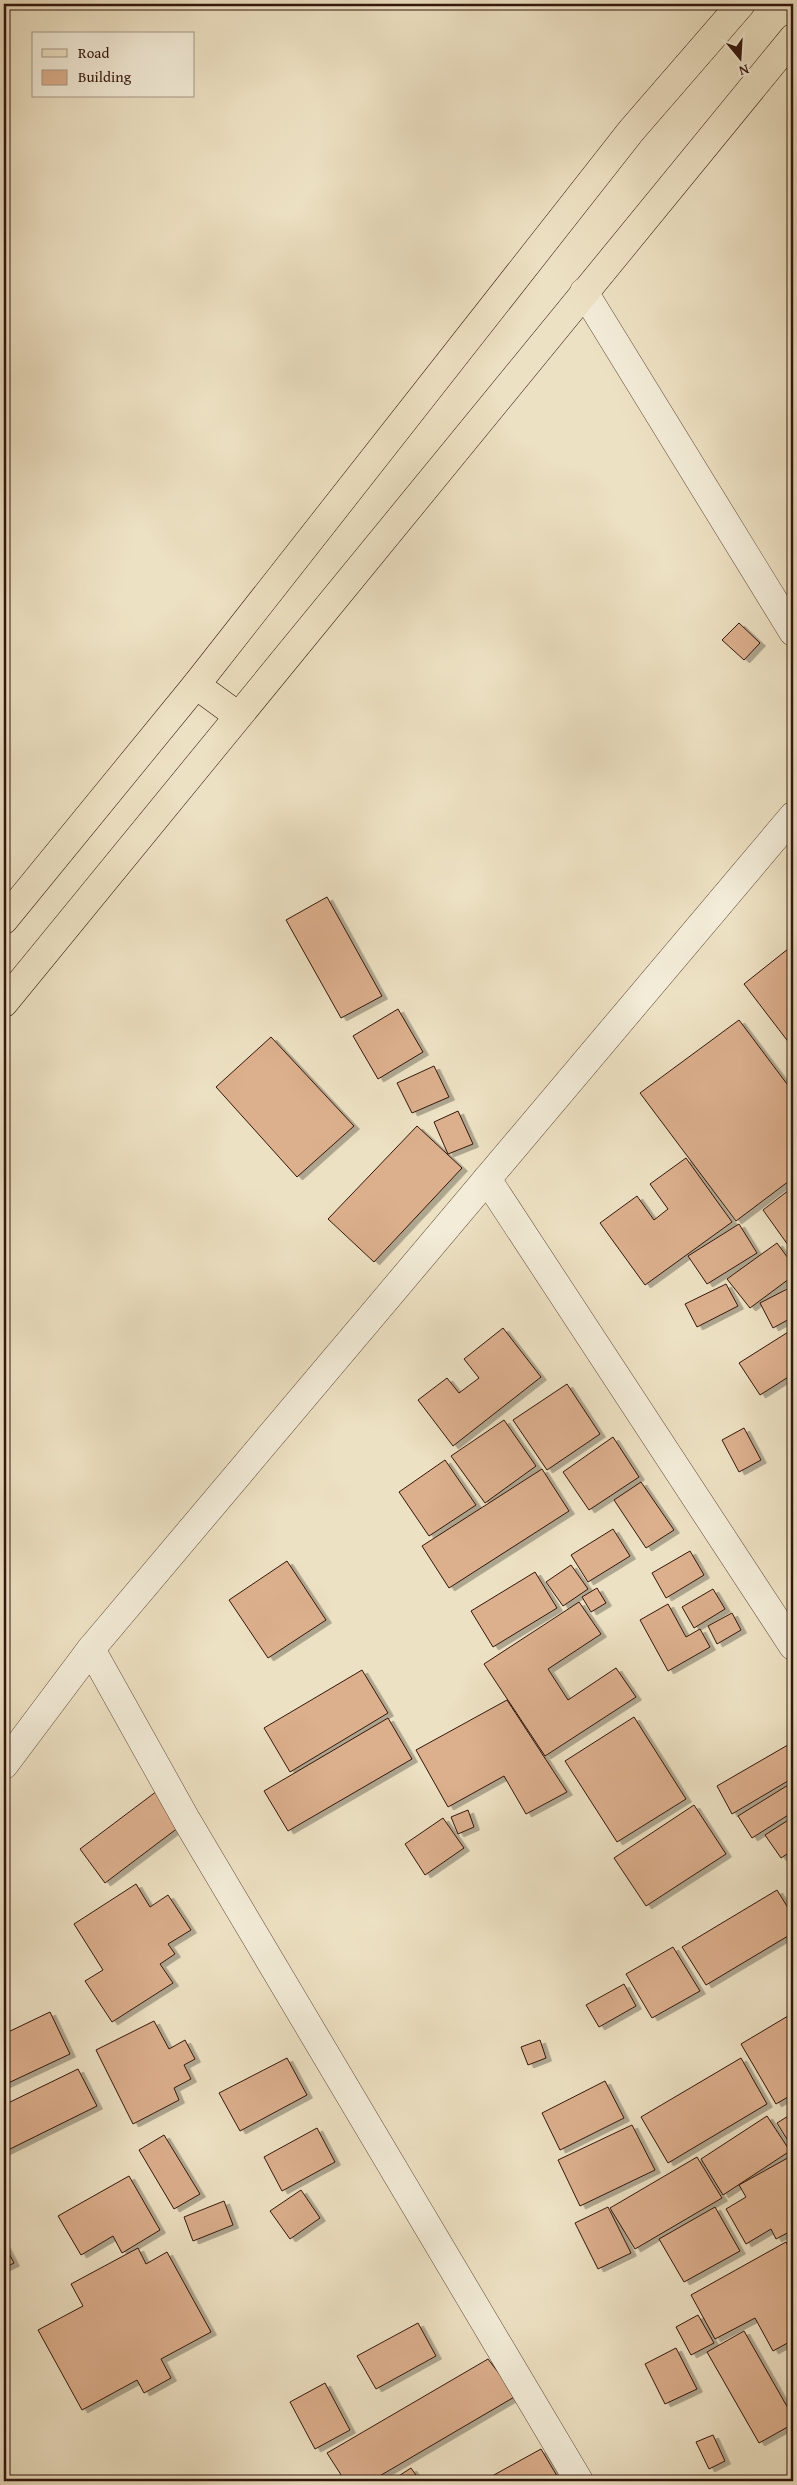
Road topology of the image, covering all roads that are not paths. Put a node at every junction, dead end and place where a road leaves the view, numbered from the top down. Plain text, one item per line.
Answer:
1 (741, 4) edge
2 (793, 38) edge
3 (584, 292) junction
4 (793, 632) edge
5 (196, 685) junction
6 (237, 714) junction
7 (793, 816) edge
8 (4, 920) edge
9 (4, 1003) edge
10 (487, 1179) junction
11 (793, 1646) edge
12 (91, 1649) junction
13 (4, 1765) edge
14 (579, 2481) edge

1 - 5 main road
2 - 3 main road
3 - 4 street
3 - 6 main road
5 - 6 main road
5 - 8 main road
6 - 9 main road
7 - 10 street
10 - 11 street
10 - 12 street
12 - 13 street
12 - 14 street

